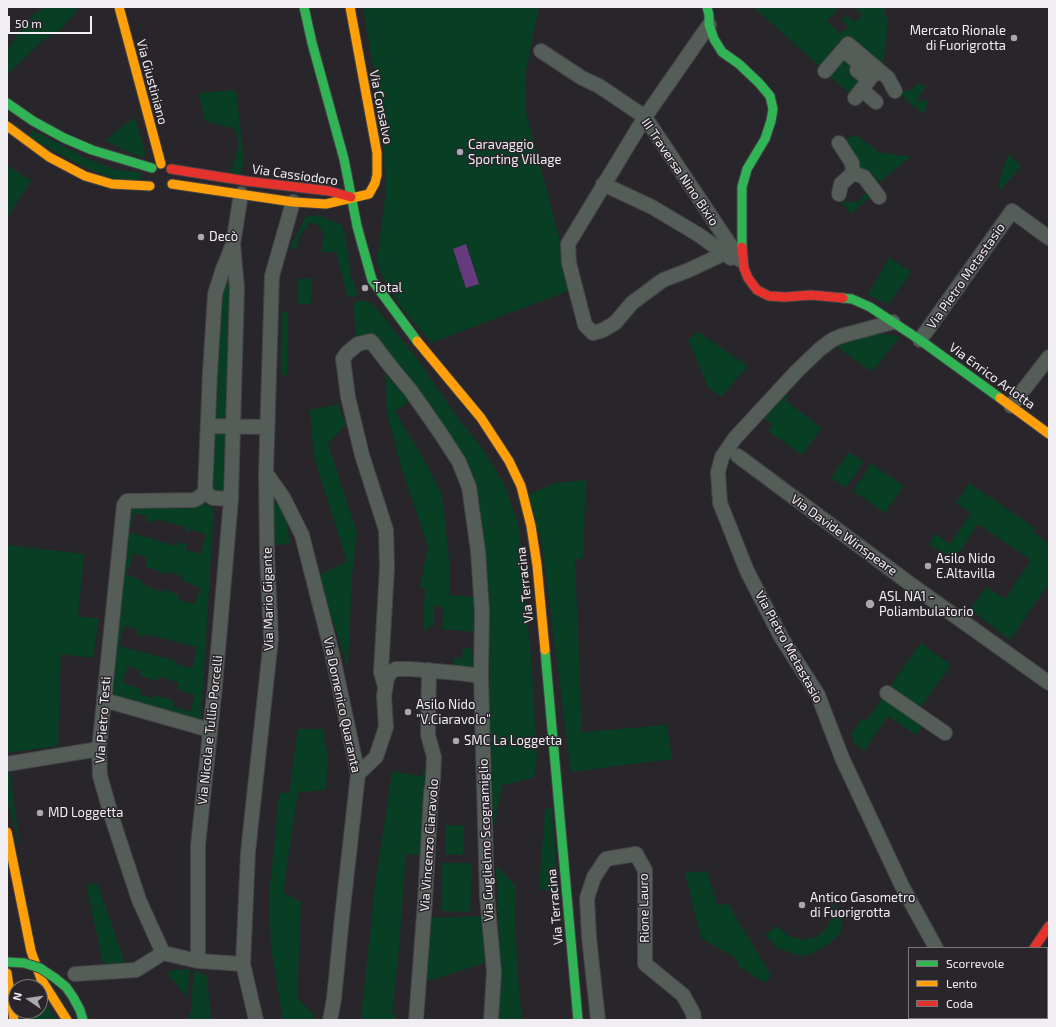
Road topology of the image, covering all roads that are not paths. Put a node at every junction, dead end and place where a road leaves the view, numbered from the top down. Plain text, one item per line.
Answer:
1 (119, 7) edge
2 (304, 7) edge
3 (350, 7) edge
4 (707, 7) edge
5 (709, 26) junction
6 (541, 52) dead end
7 (838, 55) junction
8 (825, 71) dead end
9 (895, 91) dead end
10 (876, 102) dead end
11 (7, 103) edge
12 (645, 117) junction
13 (7, 126) edge
14 (27, 129) junction
15 (839, 142) dead end
16 (162, 164) junction
17 (152, 168) junction
18 (171, 169) junction
19 (853, 173) junction
20 (603, 184) junction
21 (162, 187) junction
22 (241, 194) junction
23 (839, 194) dead end
24 (353, 197) junction
25 (879, 197) dead end
26 (292, 202) junction
27 (1049, 238) edge
28 (233, 244) junction
29 (725, 253) junction
30 (744, 268) junction
31 (893, 322) junction
32 (920, 340) junction
33 (1049, 357) edge
34 (1011, 406) junction
35 (208, 426) junction
36 (233, 427) junction
37 (266, 427) junction
38 (1049, 434) edge
39 (738, 456) dead end
40 (266, 473) junction
41 (205, 492) junction
42 (231, 499) junction
43 (429, 670) junction
44 (481, 676) junction
45 (1049, 683) edge
46 (385, 687) junction
47 (888, 693) dead end
48 (104, 700) junction
49 (210, 730) junction
50 (945, 733) dead end
51 (99, 749) junction
52 (7, 764) edge
53 (358, 774) junction
54 (7, 832) edge
55 (1049, 926) edge
56 (935, 947) edge
57 (1035, 947) edge
58 (163, 953) junction
59 (198, 961) junction
60 (7, 962) edge
61 (243, 964) junction
62 (7, 973) edge
63 (74, 974) dead end
64 (14, 1020) edge
65 (67, 1020) edge
66 (83, 1020) edge
67 (256, 1020) edge
68 (330, 1020) edge
69 (416, 1020) edge
70 (491, 1020) edge
71 (578, 1020) edge
72 (598, 1020) edge
73 (694, 1020) edge

1 - 16 main road, Via Giustiniano
2 - 24 main road, Via Terracina
3 - 24 main road, Via Consalvo
4 - 5 main road
5 - 12 street
5 - 30 main road
6 - 12 street, III Traversa Nino Bixio
7 - 8 street
7 - 9 street
7 - 10 street
11 - 14 main road, Via Cassiodoro
12 - 20 street
12 - 30 street, III Traversa Nino Bixio
13 - 14 main road, Via Cassiodoro
14 - 17 main road, Via Cassiodoro
14 - 21 main road, Via Cassiodoro
15 - 19 street
16 - 17 main road
16 - 18 main road
17 - 21 main road
18 - 21 main road
18 - 24 main road, Via Cassiodoro
19 - 23 street
19 - 25 street
20 - 29 street
20 - 29 street
21 - 22 main road, Via Cassiodoro
22 - 26 main road, Via Cassiodoro
22 - 28 street, Via Nicola e Tullio Porcelli
24 - 26 main road, Via Cassiodoro
24 - 71 main road, Via Terracina
26 - 37 street, Via Mario Gigante
27 - 32 street, Via Pietro Metastasio
28 - 35 street, Via Nicola e Tullio Porcelli
28 - 36 street, Via Nicola e Tullio Porcelli
29 - 30 street
30 - 31 main road, Via Enrico Arlotta
31 - 32 main road, Via Enrico Arlotta
31 - 56 street, Via Pietro Metastasio
32 - 34 main road, Via Enrico Arlotta
33 - 34 street
34 - 38 main road, Via Enrico Arlotta
35 - 36 street
35 - 41 street, Via Nicola e Tullio Porcelli
36 - 37 street
36 - 42 street, Via Nicola e Tullio Porcelli
37 - 40 street, Via Mario Gigante
39 - 45 street, Via Davide Winspeare
40 - 53 street, Via Domenico Quaranta
40 - 61 street, Via Mario Gigante
41 - 42 street
41 - 48 street, Via Pietro Testi
42 - 49 street, Via Nicola e Tullio Porcelli
43 - 44 street
43 - 46 street
43 - 69 street, Via Vincenzo Ciaravolo
44 - 46 street, Via Guglielmo Scognamiglio
44 - 70 street, Via Guglielmo Scognamiglio
46 - 53 street
47 - 50 street
48 - 49 street
48 - 51 street, Via Pietro Testi
49 - 59 street, Via Nicola e Tullio Porcelli
51 - 52 street
51 - 58 street, Via Pietro Testi
53 - 68 street, Via Domenico Quaranta
54 - 65 main road
55 - 57 main road
58 - 59 street
58 - 63 street
59 - 61 street
60 - 66 main road, bridge
61 - 67 street, Via Mario Gigante
62 - 64 main road
72 - 73 street, Rione Lauro

